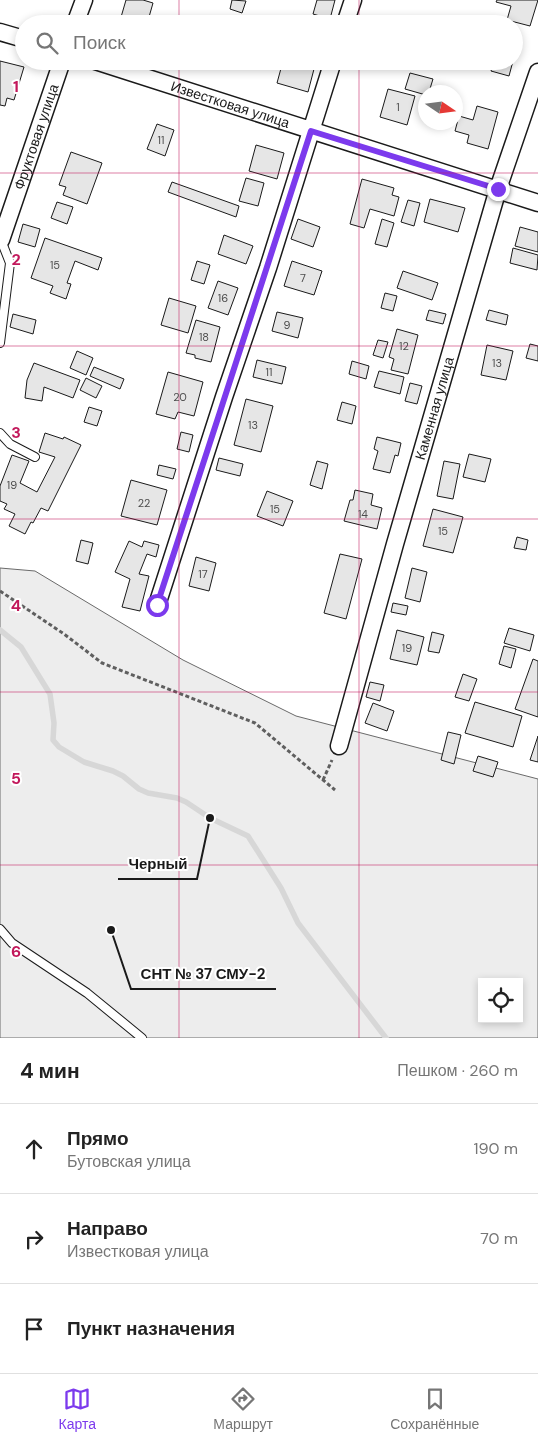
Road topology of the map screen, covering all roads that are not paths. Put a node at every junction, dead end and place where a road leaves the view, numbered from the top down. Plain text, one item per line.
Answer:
1 (84, 0) edge
2 (353, 0) edge
3 (78, 15) edge
4 (348, 15) edge
5 (0, 32) edge
6 (15, 36) edge
7 (59, 70) edge
8 (123, 70) edge
9 (330, 70) edge
10 (538, 72) edge
11 (311, 131) junction
12 (498, 189) junction
13 (538, 203) edge
14 (4, 220) edge
15 (1, 240) joint
16 (0, 343) edge
17 (0, 433) edge
18 (35, 457) dead end
19 (157, 605) dead end
20 (339, 746) road end
21 (0, 929) edge
22 (142, 1038) edge

1 - 3 street
2 - 4 street
5 - 6 street
7 - 14 street, Фруктовая улица
8 - 11 street, Известковая улица
9 - 11 street
10 - 12 street, Каменная улица
11 - 12 street, Известковая улица
11 - 19 street
12 - 13 street, Известковая улица
12 - 20 street, Каменная улица
14 - 15 street, Фруктовая улица
15 - 16 lane
17 - 18 lane
21 - 22 lane

